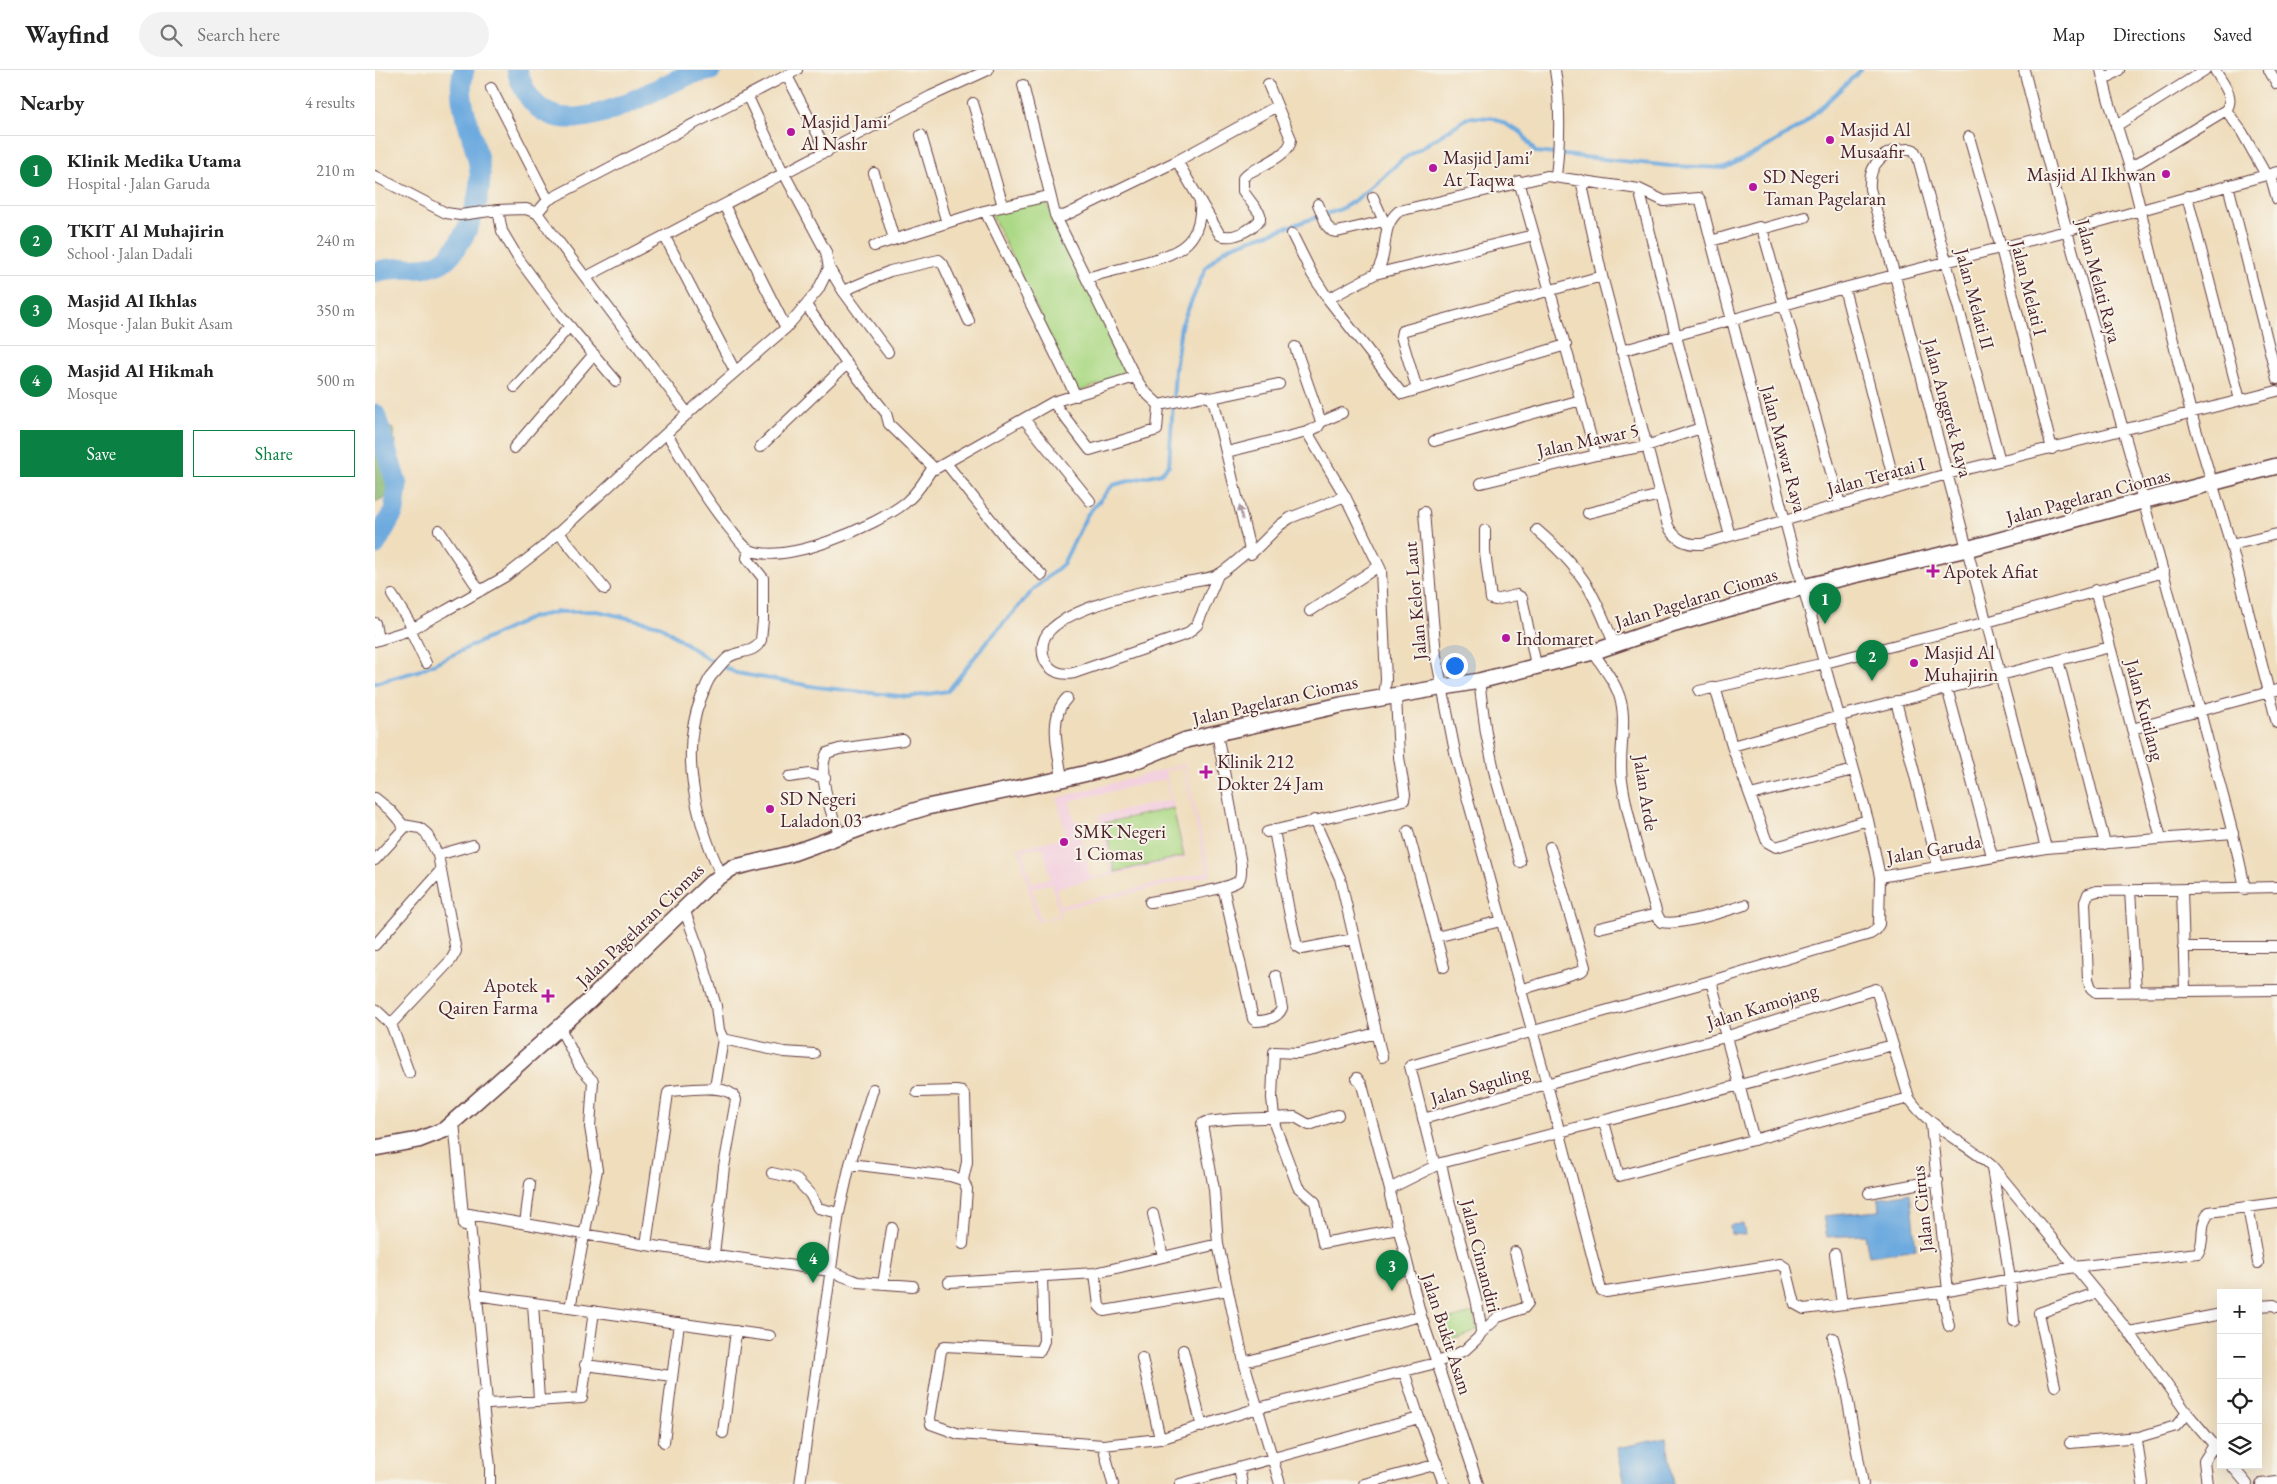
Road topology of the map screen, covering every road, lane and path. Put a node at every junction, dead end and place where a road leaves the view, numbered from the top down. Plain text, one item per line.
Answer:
1 (797, 70) edge
2 (988, 70) edge
3 (1555, 70) edge
4 (2024, 70) edge
5 (2119, 70) edge
6 (2205, 70) edge
7 (2215, 70) edge
8 (2269, 70) edge
9 (2102, 75) edge
10 (787, 76) junction
11 (1268, 84) dead end
12 (2277, 84) edge
13 (1023, 85) dead end
14 (491, 88) dead end
15 (748, 97) junction
16 (973, 103) dead end
17 (1277, 106) junction
18 (2226, 110) junction
19 (2116, 126) junction
20 (921, 135) dead end
21 (1969, 137) dead end
22 (1911, 149) joint
23 (827, 152) junction
24 (1177, 161) junction
25 (2130, 168) junction
26 (784, 172) junction
27 (875, 173) dead end
28 (2271, 174) edge
29 (375, 176) edge
30 (1556, 176) junction
31 (1581, 180) junction
32 (1519, 181) junction
33 (2228, 185) junction
34 (1639, 189) junction
35 (2187, 196) junction
36 (1373, 197) dead end
37 (1051, 198) junction
38 (2277, 199) edge
39 (548, 200) junction
40 (1200, 200) junction
41 (724, 205) junction
42 (1003, 206) junction
43 (1319, 208) dead end
44 (2141, 210) junction
45 (494, 211) junction
46 (985, 211) junction
47 (537, 213) junction
48 (1055, 215) junction
49 (1805, 217) dead end
50 (947, 223) junction
51 (1385, 224) junction
52 (1761, 228) junction
53 (2066, 231) junction
54 (1292, 234) dead end
55 (1534, 235) junction
56 (665, 237) junction
57 (894, 238) junction
58 (1711, 241) junction
59 (874, 246) dead end
60 (2001, 248) junction
61 (1947, 261) junction
62 (829, 268) junction
63 (1375, 274) junction
64 (1602, 276) junction
65 (1895, 276) junction
66 (586, 277) junction
67 (1086, 278) junction
68 (1844, 288) junction
69 (843, 291) junction
70 (1550, 291) junction
71 (1328, 299) junction
72 (806, 305) junction
73 (1785, 305) junction
74 (1731, 320) junction
75 (969, 321) dead end
76 (570, 326) junction
77 (786, 328) junction
78 (1676, 336) junction
79 (1566, 345) junction
80 (1295, 347) dead end
81 (1621, 351) junction
82 (888, 352) dead end
83 (593, 354) junction
84 (847, 364) junction
85 (735, 371) junction
86 (1135, 377) junction
87 (2277, 379) edge
88 (616, 381) dead end
89 (1279, 384) dead end
90 (515, 386) dead end
91 (1417, 389) junction
92 (2277, 391) edge
93 (1076, 396) junction
94 (1211, 398) junction
95 (1581, 400) junction
96 (2240, 400) junction
97 (1053, 402) junction
98 (1161, 404) junction
99 (1342, 413) dead end
100 (2191, 413) junction
101 (688, 414) junction
102 (1024, 419) junction
103 (1321, 422) junction
104 (1701, 428) junction
105 (2122, 430) junction
106 (1307, 432) junction
107 (667, 434) junction
108 (1434, 440) dead end
109 (1646, 446) junction
110 (761, 447) dead end
111 (514, 448) dead end
112 (2052, 449) junction
113 (1227, 452) junction
114 (1596, 455) junction
115 (2000, 461) junction
116 (946, 463) junction
117 (2277, 466) edge
118 (933, 467) junction
119 (1947, 474) junction
120 (1481, 483) dead end
121 (2212, 484) junction
122 (1896, 489) junction
123 (1660, 495) junction
124 (1345, 496) junction
125 (1090, 500) dead end
126 (2142, 501) junction
127 (1840, 504) junction
128 (1424, 512) dead end
129 (1588, 513) dead end
130 (1785, 520) junction
131 (439, 530) dead end
132 (1485, 530) dead end
133 (1537, 530) dead end
134 (559, 533) junction
135 (1730, 536) junction
136 (2276, 536) edge
137 (2231, 545) junction
138 (749, 549) junction
139 (1967, 549) junction
140 (1251, 554) junction
141 (1379, 566) junction
142 (2164, 572) junction
143 (1042, 575) dead end
144 (1218, 575) junction
145 (1803, 587) junction
146 (605, 589) dead end
147 (2095, 590) junction
148 (480, 591) junction
149 (392, 595) dead end
150 (1310, 611) dead end
151 (1987, 622) junction
152 (375, 623) edge
153 (411, 629) junction
154 (376, 640) edge
155 (1614, 643) junction
156 (2110, 646) junction
157 (1593, 652) junction
158 (2057, 660) junction
159 (426, 663) dead end
160 (1825, 663) junction
161 (1536, 665) junction
162 (2000, 675) junction
163 (1479, 681) junction
164 (1442, 686) junction
165 (1715, 687) junction
166 (1947, 688) junction
167 (1699, 691) dead end
168 (2273, 691) edge
169 (1390, 696) junction
170 (1067, 698) dead end
171 (1896, 701) junction
172 (2200, 712) junction
173 (1840, 716) junction
174 (2277, 723) edge
175 (2132, 729) junction
176 (1217, 733) junction
177 (903, 740) dead end
178 (1732, 746) junction
179 (1854, 770) junction
180 (789, 777) dead end
181 (825, 778) junction
182 (1062, 779) junction
183 (1750, 795) junction
184 (375, 798) edge
185 (1314, 820) junction
186 (1868, 820) junction
187 (406, 826) junction
188 (1408, 831) dead end
189 (2233, 833) junction
190 (839, 836) junction
191 (2161, 838) junction
192 (2105, 844) junction
193 (473, 846) dead end
194 (1550, 847) dead end
195 (2046, 848) junction
196 (438, 855) junction
197 (1992, 856) junction
198 (375, 860) edge
199 (1520, 862) dead end
200 (1938, 866) junction
201 (441, 870) junction
202 (721, 874) junction
203 (1880, 876) junction
204 (2277, 887) edge
205 (1223, 888) junction
206 (2245, 889) junction
207 (2130, 890) junction
208 (2182, 890) junction
209 (1149, 902) dead end
210 (1745, 905) dead end
211 (684, 909) junction
212 (1657, 914) junction
213 (1501, 921) junction
214 (1599, 928) dead end
215 (1436, 937) junction
216 (1354, 939) junction
217 (375, 945) edge
218 (2183, 947) junction
219 (2277, 947) edge
220 (1444, 968) dead end
221 (1276, 976) dead end
222 (1711, 981) junction
223 (1520, 990) junction
224 (2185, 990) junction
225 (2277, 990) edge
226 (2136, 992) junction
227 (375, 1009) edge
228 (391, 1024) junction
229 (560, 1028) junction
230 (1532, 1032) junction
231 (1376, 1034) junction
232 (1725, 1037) junction
233 (723, 1039) junction
234 (1893, 1045) junction
235 (814, 1054) dead end
236 (1382, 1057) dead end
237 (409, 1072) dead end
238 (1357, 1078) dead end
239 (1547, 1084) junction
240 (1739, 1086) junction
241 (715, 1088) junction
242 (873, 1088) dead end
243 (917, 1092) dead end
244 (1909, 1098) junction
245 (1338, 1115) dead end
246 (1273, 1119) junction
247 (1423, 1119) junction
248 (454, 1122) junction
249 (1604, 1122) junction
250 (1931, 1124) junction
251 (1560, 1132) junction
252 (1754, 1140) junction
253 (375, 1148) edge
254 (850, 1164) junction
255 (1438, 1164) junction
256 (1992, 1166) junction
257 (772, 1173) dead end
258 (963, 1180) junction
259 (1938, 1180) junction
260 (530, 1184) dead end
261 (1389, 1191) junction
262 (1869, 1193) dead end
263 (2277, 1203) edge
264 (2248, 1207) junction
265 (839, 1213) junction
266 (1153, 1214) dead end
267 (525, 1224) junction
268 (892, 1228) dead end
269 (1397, 1229) junction
270 (584, 1234) junction
271 (963, 1244) dead end
272 (1219, 1244) junction
273 (646, 1245) junction
274 (1515, 1252) dead end
275 (714, 1254) junction
276 (1835, 1254) dead end
277 (1163, 1257) junction
278 (2258, 1263) dead end
279 (2074, 1267) junction
280 (830, 1271) junction
281 (1095, 1274) junction
282 (1042, 1278) junction
283 (2010, 1279) junction
284 (949, 1282) dead end
285 (883, 1284) junction
286 (913, 1286) dead end
287 (1228, 1290) junction
288 (1945, 1291) junction
289 (2096, 1293) junction
290 (477, 1295) junction
291 (533, 1303) junction
292 (1842, 1304) junction
293 (2262, 1306) edge
294 (2277, 1307) edge
295 (570, 1308) junction
296 (593, 1311) junction
297 (2217, 1315) edge
298 (1421, 1316) junction
299 (2014, 1321) dead end
300 (679, 1323) junction
301 (1949, 1326) dead end
302 (735, 1331) junction
303 (2129, 1332) junction
304 (1481, 1334) junction
305 (770, 1336) dead end
306 (1833, 1338) dead end
307 (1183, 1350) dead end
308 (1142, 1358) dead end
309 (1244, 1362) junction
310 (1436, 1362) junction
311 (585, 1365) junction
312 (1404, 1370) junction
313 (672, 1376) junction
314 (2055, 1386) dead end
315 (539, 1400) junction
316 (1258, 1408) junction
317 (2187, 1413) junction
318 (1419, 1418) junction
319 (1202, 1427) junction
320 (723, 1433) dead end
321 (2139, 1436) junction
322 (1160, 1439) junction
323 (664, 1442) dead end
324 (2070, 1443) dead end
325 (1103, 1445) junction
326 (2214, 1445) junction
327 (2217, 1448) edge
328 (1272, 1460) junction
329 (1438, 1464) junction
330 (1239, 1468) junction
331 (2234, 1469) edge
332 (2277, 1482) edge
333 (490, 1484) edge
334 (793, 1484) edge
335 (800, 1484) edge
336 (1113, 1484) edge
337 (1180, 1484) edge
338 (1242, 1484) edge
339 (1280, 1484) edge
340 (1364, 1484) edge
341 (1444, 1484) edge
342 (1478, 1484) edge
343 (1863, 1484) edge
344 (2143, 1484) edge
345 (2207, 1484) edge
346 (2247, 1484) edge
347 (2261, 1484) edge

1 - 10 street
2 - 23 street
3 - 30 street
4 - 53 street, Jalan Melati Raya
5 - 9 street
6 - 19 street
7 - 18 street
8 - 12 street
9 - 19 street
10 - 15 street
10 - 23 street
11 - 17 street
13 - 37 street
14 - 39 street
15 - 26 street
15 - 39 street
16 - 42 street
17 - 24 street
17 - 40 street
18 - 25 street
18 - 28 street
19 - 25 street
20 - 50 street
21 - 60 street, Jalan Melati I
22 - 61 street, Jalan Melati II
22 - 65 street, Jalan Anggrek Raya
23 - 26 street
24 - 40 street
24 - 48 street
25 - 44 street
26 - 41 street
26 - 62 street
27 - 57 street
28 - 33 street
28 - 38 street
29 - 45 street
30 - 31 street
30 - 32 street
31 - 34 street
31 - 64 street, Jalan Teratai I
32 - 51 street
32 - 55 street
33 - 35 street
33 - 87 street
34 - 58 street, Jalan Mawar Raya
34 - 78 street
35 - 44 street
35 - 96 street
36 - 51 street
37 - 42 street
37 - 48 street
39 - 47 street
40 - 67 street
41 - 56 street
41 - 77 street
42 - 46 street
43 - 51 street
44 - 53 street
44 - 100 street
45 - 47 street
45 - 76 street
46 - 50 street
46 - 93 street
47 - 66 street
48 - 67 street
49 - 52 street
50 - 57 street
51 - 63 street
52 - 58 street
52 - 73 street
53 - 60 street
53 - 105 street, Jalan Melati Raya
54 - 71 street
55 - 63 street
55 - 70 street
56 - 66 street
56 - 85 street
57 - 59 street
58 - 74 street, Jalan Mawar Raya
60 - 61 street
60 - 112 street, Jalan Melati I
61 - 65 street
61 - 115 street, Jalan Melati II
62 - 69 street
62 - 72 street
63 - 71 street
64 - 70 street
64 - 81 street, Jalan Teratai I
65 - 68 street
65 - 119 street, Jalan Anggrek Raya
66 - 101 street
67 - 86 street
68 - 73 street
68 - 122 street
69 - 75 street
69 - 82 street
70 - 79 street
70 - 91 street
71 - 91 street
72 - 77 street
72 - 84 street
73 - 74 street
73 - 127 street
74 - 78 street
74 - 130 street, Jalan Mawar Raya
76 - 83 street
76 - 90 street
77 - 85 street
78 - 81 street
78 - 104 street
79 - 91 street
79 - 95 street
80 - 103 street
81 - 109 street, Jalan Teratai I
83 - 88 street
83 - 111 street
84 - 110 street
84 - 118 street
85 - 101 street
86 - 93 street
86 - 98 street
89 - 94 street
92 - 96 street, Jalan Teratai I
93 - 97 street
94 - 98 street
94 - 113 street
95 - 108 street
95 - 114 street
96 - 100 street, Jalan Teratai I
97 - 98 street
97 - 102 street
99 - 103 street
100 - 105 street, Jalan Teratai I
100 - 121 street
101 - 107 street
102 - 116 street
102 - 125 street
103 - 106 street
104 - 109 street, Jalan Mawar 5
104 - 135 street
105 - 112 street, Jalan Teratai I
105 - 126 street, Jalan Melati Raya
106 - 113 street
106 - 124 street
107 - 134 street
107 - 138 street
109 - 114 street, Jalan Mawar 5
109 - 123 street, Jalan Teratai I
112 - 115 street, Jalan Teratai I
140 -> 113 street
114 - 120 street, Jalan Mawar 5
115 - 119 street, Jalan Teratai I
116 - 118 street
116 - 143 street
117 - 121 main road, Jalan Pagelaran Ciomas
118 - 138 street
119 - 122 street, Jalan Teratai I
119 - 139 street, Jalan Anggrek Raya
121 - 126 main road, Jalan Pagelaran Ciomas
121 - 137 street
122 - 127 street, Jalan Teratai I
123 - 129 street
123 - 135 street, Jalan Teratai I
124 - 140 street
124 - 141 street
126 - 139 main road, Jalan Pagelaran Ciomas
126 - 142 street, Jalan Melati Raya
127 - 130 street, Jalan Teratai I
128 - 164 street, Jalan Kelor Laut
130 - 135 street, Jalan Teratai I
130 - 145 street, Jalan Mawar Raya
131 - 148 street
132 - 161 street
133 - 155 street
134 - 146 street
134 - 148 street
136 - 137 street
137 - 168 street
138 - 202 street
139 - 145 main road, Jalan Pagelaran Ciomas
139 - 151 street, Jalan Anggrek Raya
140 - 144 street
141 - 150 street
141 - 169 street
142 - 147 street
142 - 172 street, Jalan Melati Raya
144 - 144 street
145 - 155 main road, Jalan Pagelaran Ciomas
145 - 160 street, Jalan Garuda
147 - 151 street
147 - 156 street, Jalan Kutilang
148 - 153 street
149 - 153 street
151 - 160 street
151 - 162 street, Jalan Anggrek Raya
152 - 154 street
153 - 154 street
153 - 159 street
155 - 157 main road, Jalan Pagelaran Ciomas
156 - 158 street
156 - 175 street, Jalan Kutilang
157 - 161 main road, Jalan Pagelaran Ciomas
157 - 212 street, Jalan Arde
158 - 162 street
158 - 192 street
160 - 165 street
160 - 173 street, Jalan Garuda
161 - 163 main road, Jalan Pagelaran Ciomas
162 - 166 street
162 - 195 street, Jalan Anggrek Raya
163 - 164 main road, Jalan Pagelaran Ciomas
163 - 199 street
164 - 169 main road, Jalan Pagelaran Ciomas
164 - 213 street, Jalan Kelor Laut
165 - 167 street
165 - 178 street
166 - 171 street
166 - 197 street
168 - 172 street
168 - 174 street
169 - 176 main road, Jalan Pagelaran Ciomas
169 - 185 street
170 - 182 street
171 - 173 street
171 - 200 street
172 - 175 street
172 - 189 street, Jalan Melati Raya
173 - 178 street
173 - 179 street, Jalan Garuda
175 - 191 street, Jalan Kutilang
176 - 182 main road, Jalan Pagelaran Ciomas
176 - 205 street
177 - 181 street
178 - 183 street
179 - 183 street
179 - 186 street, Jalan Garuda
180 - 181 street
181 - 190 street
182 - 190 main road, Jalan Pagelaran Ciomas
183 - 186 street
184 - 187 street
185 - 216 street
185 - 216 street
186 - 203 street, Jalan Garuda
187 - 196 street
187 - 198 street
188 - 215 street
189 - 191 street, Jalan Garuda
189 - 206 street, Jalan Melati Raya
190 - 202 main road, Jalan Pagelaran Ciomas
191 - 192 street, Jalan Garuda
192 - 195 street, Jalan Garuda
193 - 196 street
194 - 223 street
195 - 197 street, Jalan Garuda
196 - 201 street
197 - 200 street, Jalan Garuda
200 - 203 street, Jalan Garuda
201 - 217 street
201 - 228 street
202 - 211 main road, Jalan Pagelaran Ciomas
203 - 222 street
204 - 206 street
205 - 209 street
205 - 221 street
206 - 208 street
207 - 208 street
207 - 226 street
207 - 226 street
208 - 218 street
210 - 212 street
211 - 229 main road, Jalan Pagelaran Ciomas
211 - 233 street
212 - 214 street
213 - 215 street
213 - 223 street, Jalan Kelor Laut
215 - 220 street
216 - 231 street
218 - 219 street
218 - 224 street
222 - 230 street
222 - 232 street
223 - 230 street, Jalan Kelor Laut
224 - 225 street
224 - 226 street
227 - 228 street
228 - 237 street
229 - 248 main road, Jalan Pagelaran Ciomas
229 - 270 street
230 - 239 street, Jalan Kelor Laut
230 - 247 street, Jalan Cimandiri
231 - 236 street
231 - 246 street
232 - 234 street, Jalan Kamojang
232 - 239 street, Jalan Kamojang
232 - 240 street
233 - 235 street
233 - 241 street
234 - 240 street
234 - 244 street, Jalan Kamojang
238 - 261 street, Jalan Bukit Asam
239 - 247 street, Jalan Saguling
239 - 251 street, Jalan Kelor Laut
240 - 249 street
240 - 252 street
241 - 273 street
241 - 275 street
242 - 254 street
243 - 258 street
244 - 250 street
244 - 252 street
245 - 246 street
246 - 269 street
246 - 272 street
247 - 255 street, Jalan Cimandiri
248 - 253 main road, Jalan Pagelaran Ciomas
248 - 333 street
249 - 251 street
249 - 252 street
250 - 256 street
250 - 259 street, Jalan Citrus
251 - 255 street
251 - 292 street, Jalan Kelor Laut
254 - 258 street
254 - 265 street
255 - 261 street
255 - 304 street, Jalan Cimandiri
256 - 279 street
256 - 283 street
257 - 265 street
258 - 271 street
259 - 262 street
259 - 288 street, Jalan Citrus
260 - 267 street
261 - 269 street, Jalan Bukit Asam
263 - 264 street
264 - 278 street
264 - 279 street
265 - 280 street
266 - 277 street
267 - 270 street
267 - 290 street
268 - 285 street
269 - 298 street, Jalan Bukit Asam
270 - 273 street
270 - 295 street
272 - 277 street
272 - 287 street
273 - 275 street
274 - 304 street
275 - 280 street
276 - 292 street
277 - 281 street
279 - 283 street
279 - 289 street
280 - 285 street
280 - 335 street
281 - 282 street
281 - 287 street
282 - 284 street
282 - 325 street, Jalan Cimandiri
283 - 288 street
283 - 299 street
285 - 286 street
287 - 309 street
288 - 292 street
288 - 301 street, Jalan Citrus
289 - 303 street
289 - 314 street
290 - 291 street
290 - 315 street
291 - 295 street
291 - 315 street
293 - 294 street
295 - 296 street
296 - 300 street
296 - 311 street
297 - 303 street
298 - 309 street
298 - 310 street, Jalan Bukit Asam
300 - 302 street
300 - 313 street
302 - 305 street
302 - 320 street
303 - 317 street
304 - 310 street, Jalan Cimandiri
306 - 343 street
307 - 319 street
308 - 322 street
309 - 316 street
310 - 312 street, Jalan Cimandiri
310 - 342 street, Jalan Bukit Asam
311 - 313 street
311 - 315 street
312 - 316 street, Jalan Cimandiri
312 - 318 street
313 - 323 street
316 - 319 street, Jalan Cimandiri
316 - 328 street
317 - 321 street
317 - 326 street
318 - 328 street
318 - 329 street
319 - 322 street, Jalan Cimandiri
321 - 324 street
321 - 344 street
322 - 325 street, Jalan Cimandiri
325 - 336 street
326 - 327 street
326 - 345 street
328 - 330 street
328 - 339 street
329 - 340 street
329 - 341 street
330 - 337 street
330 - 338 street
331 - 346 street
332 - 347 street
334 - 335 street

